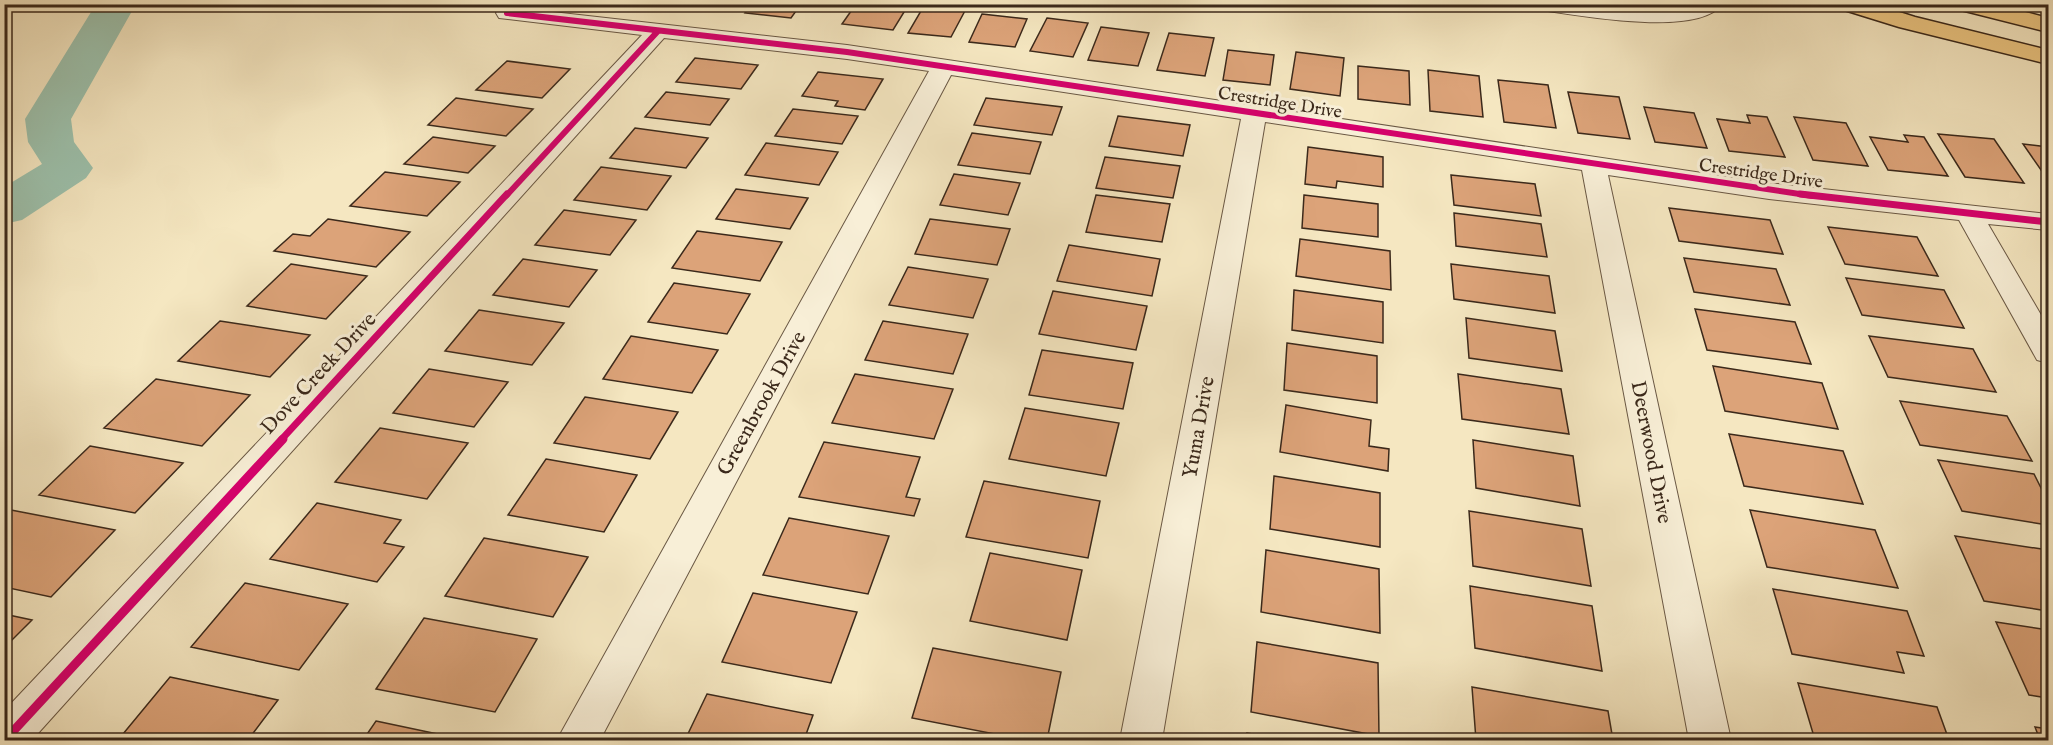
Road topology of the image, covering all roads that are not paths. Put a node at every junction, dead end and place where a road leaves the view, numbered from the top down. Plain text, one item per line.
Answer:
1 (1541, 4) edge
2 (1712, 4) edge
3 (1849, 4) edge
4 (1965, 4) edge
5 (1995, 9) edge
6 (507, 13) dead end
7 (2049, 25) edge
8 (658, 31) junction
9 (2049, 57) edge
10 (944, 66) junction
11 (1254, 113) junction
12 (1593, 163) junction
13 (1968, 213) junction
14 (2049, 222) edge
15 (2049, 352) edge
16 (5, 741) edge
17 (578, 741) edge
18 (1141, 741) edge
19 (1710, 741) edge

1 - 2 street
3 - 9 main road
4 - 5 main road
5 - 7 main road
6 - 8 street, Crestridge Drive
8 - 10 street, Crestridge Drive
8 - 16 street, Dove Creek Drive
10 - 11 street, Crestridge Drive
10 - 17 street, Greenbrook Drive
11 - 12 street, Crestridge Drive
11 - 18 street, Yuma Drive
12 - 13 street, Crestridge Drive
12 - 19 street, Deerwood Drive
13 - 14 street, Crestridge Drive
13 - 15 street

